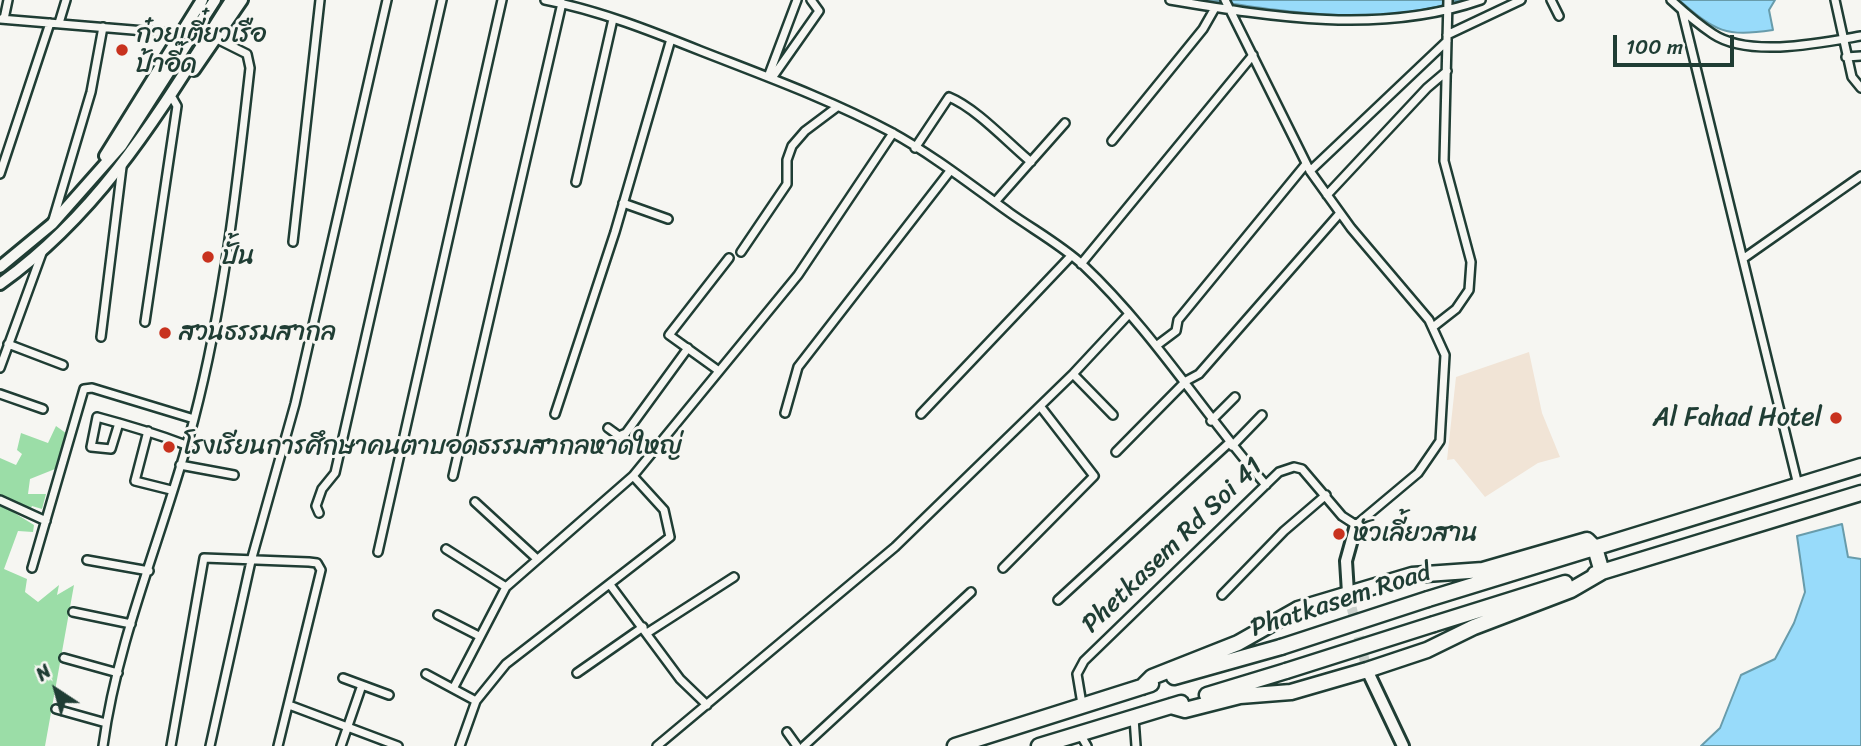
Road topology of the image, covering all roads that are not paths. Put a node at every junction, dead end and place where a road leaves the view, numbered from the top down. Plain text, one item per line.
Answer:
1 (8, 0) edge
2 (66, 0) edge
3 (202, 0) edge
4 (215, 0) edge
5 (231, 0) edge
6 (242, 0) edge
7 (320, 0) edge
8 (387, 0) edge
9 (442, 0) edge
10 (502, 0) edge
11 (545, 0) edge
12 (797, 0) edge
13 (811, 0) edge
14 (1170, 0) edge
15 (1481, 0) edge
16 (1521, 0) edge
17 (1551, 0) edge
18 (1671, 0) edge
19 (1835, 0) edge
20 (562, 3) junction
21 (1227, 4) edge
22 (1448, 6) edge
23 (1215, 8) junction
24 (1682, 10) junction
25 (1559, 16) dead end
26 (2, 19) edge
27 (612, 19) junction
28 (50, 23) junction
29 (59, 23) junction
30 (103, 27) junction
31 (181, 34) junction
32 (1861, 36) edge
33 (217, 38) junction
34 (1447, 38) junction
35 (671, 39) junction
36 (1842, 40) junction
37 (1253, 55) junction
38 (1861, 56) edge
39 (1846, 57) junction
40 (1447, 71) junction
41 (770, 78) junction
42 (1861, 88) edge
43 (173, 99) junction
44 (837, 107) junction
45 (1065, 123) dead end
46 (893, 133) junction
47 (1112, 141) dead end
48 (136, 148) junction
49 (915, 148) junction
50 (1031, 162) junction
51 (121, 167) junction
52 (1308, 167) junction
53 (950, 171) junction
54 (0, 174) edge
55 (1861, 176) edge
56 (576, 182) dead end
57 (85, 188) junction
58 (1327, 195) junction
59 (995, 202) junction
60 (624, 203) junction
61 (1340, 213) junction
62 (668, 219) dead end
63 (52, 224) junction
64 (293, 242) dead end
65 (44, 248) junction
66 (741, 252) dead end
67 (1071, 256) junction
68 (729, 258) dead end
69 (1744, 258) junction
70 (1081, 264) junction
71 (0, 267) edge
72 (0, 284) edge
73 (1128, 315) junction
74 (145, 323) dead end
75 (1433, 327) junction
76 (101, 337) dead end
77 (8, 344) junction
78 (1156, 346) junction
79 (688, 348) junction
80 (63, 365) dead end
81 (0, 368) edge
82 (719, 370) junction
83 (1073, 374) junction
84 (1186, 381) junction
85 (0, 394) edge
86 (1235, 397) dead end
87 (1040, 406) junction
88 (43, 409) dead end
89 (785, 413) dead end
90 (555, 414) dead end
91 (921, 414) dead end
92 (1113, 415) dead end
93 (1262, 415) dead end
94 (194, 419) junction
95 (1211, 421) junction
96 (119, 423) junction
97 (608, 428) dead end
98 (148, 431) junction
99 (1230, 444) junction
100 (186, 445) junction
101 (1116, 452) dead end
102 (180, 465) junction
103 (1861, 466) edge
104 (234, 475) dead end
105 (453, 476) dead end
106 (633, 476) junction
107 (1266, 485) junction
108 (1798, 487) junction
109 (171, 490) junction
110 (1861, 493) edge
111 (1326, 495) junction
112 (0, 500) edge
113 (475, 502) dead end
114 (319, 513) dead end
115 (46, 521) junction
116 (1356, 525) junction
117 (1595, 548) junction
118 (446, 549) dead end
119 (378, 552) dead end
120 (536, 558) junction
121 (86, 560) dead end
122 (251, 561) junction
123 (32, 568) dead end
124 (1003, 568) dead end
125 (149, 571) junction
126 (1602, 572) junction
127 (734, 577) dead end
128 (611, 586) junction
129 (506, 587) junction
130 (971, 592) dead end
131 (1348, 593) junction
132 (1223, 596) dead end
133 (1058, 600) dead end
134 (72, 612) dead end
135 (438, 615) dead end
136 (131, 624) junction
137 (645, 630) junction
138 (479, 636) junction
139 (64, 658) dead end
140 (1367, 670) junction
141 (118, 673) junction
142 (577, 673) dead end
143 (426, 674) dead end
144 (343, 678) dead end
145 (362, 685) junction
146 (454, 687) junction
147 (1142, 687) junction
148 (389, 695) dead end
149 (476, 701) junction
150 (1082, 704) junction
151 (289, 705) junction
152 (707, 705) junction
153 (1171, 706) junction
154 (56, 709) dead end
155 (1134, 718) junction
156 (106, 723) junction
157 (347, 728) junction
158 (787, 732) dead end
159 (1084, 740) edge
160 (103, 746) edge
161 (171, 746) edge
162 (210, 746) edge
163 (278, 746) edge
164 (341, 746) edge
165 (398, 746) edge
166 (460, 746) edge
167 (657, 746) edge
168 (797, 746) edge
169 (804, 746) edge
170 (956, 746) edge
171 (1040, 746) edge
172 (1136, 746) edge
173 (1403, 746) edge

1 - 26 street
2 - 29 street
3 - 31 main road
4 - 57 main road
5 - 48 main road
6 - 33 main road
7 - 64 street
8 - 122 street
9 - 114 street
10 - 119 street
11 - 20 street
12 - 41 street
13 - 41 street
14 - 23 street
15 - 22 street
16 - 34 street
17 - 25 street
18 - 24 street
19 - 36 street
20 - 27 street
20 - 105 street
21 - 22 street
21 - 23 street
21 - 37 street
22 - 34 street
23 - 47 street
24 - 36 street
24 - 69 street
26 - 28 street
27 - 35 street
27 - 56 street
28 - 29 street
28 - 54 street
29 - 30 street
30 - 31 street
30 - 63 street
31 - 57 main road
32 - 36 street
33 - 43 main road
33 - 94 street
34 - 40 street
34 - 52 street
35 - 41 street
35 - 60 street
36 - 39 street
37 - 52 street
37 - 70 street
38 - 39 street
39 - 42 street
40 - 58 street
40 - 75 street
41 - 44 street
43 - 48 main road
43 - 74 street
44 - 46 street
44 - 66 street
45 - 50 street
46 - 49 street
46 - 82 street
48 - 51 main road
49 - 50 street
49 - 53 street
50 - 59 street
51 - 65 main road
51 - 76 street
52 - 58 street
52 - 78 street
53 - 59 street
53 - 89 street
55 - 69 street
57 - 63 main road
58 - 61 street
59 - 67 street
60 - 62 street
60 - 90 street
61 - 75 street
61 - 84 street
63 - 71 main road
65 - 72 main road
65 - 77 street
67 - 70 street
67 - 91 street
68 - 79 street
69 - 108 street
70 - 73 street
73 - 78 street
73 - 83 street
75 - 116 street
77 - 80 street
77 - 81 street
78 - 84 street
79 - 82 street
79 - 97 street
82 - 106 street
83 - 87 street
83 - 92 street
84 - 95 street
84 - 101 street
85 - 88 street
86 - 95 street
87 - 124 street
87 - 152 street
93 - 99 street
94 - 100 street
94 - 115 street
95 - 99 street
96 - 96 street
96 - 98 street
98 - 100 street
98 - 109 street
99 - 107 street
99 - 133 street
100 - 102 street
102 - 104 street
102 - 109 street
103 - 108 highway, Phatkasem Road
106 - 120 street
106 - 128 street
107 - 111 street, Phetkasem Rd Soi 41
107 - 150 street, Phetkasem Rd Soi 41
108 - 117 highway, Phatkasem Road
109 - 125 street
110 - 126 highway, Phatkasem Road
111 - 116 street, Phetkasem Rd Soi 41
111 - 132 street
112 - 115 street
113 - 120 street
115 - 123 street
116 - 131 main road
117 - 126 highway
117 - 131 highway
117 - 147 highway, Phatkasem Road, bridge
118 - 129 street
120 - 129 street
121 - 125 street
122 - 151 street
122 - 161 street
122 - 162 street
125 - 136 street
126 - 140 highway
126 - 153 highway, Phatkasem Road, bridge
127 - 137 street
128 - 137 street
128 - 149 street
129 - 138 street
130 - 169 street
131 - 147 highway
134 - 136 street
135 - 138 street
136 - 141 street
137 - 142 street
137 - 152 street
138 - 146 street
139 - 141 street
140 - 153 highway
140 - 173 main road
141 - 156 street
143 - 146 street
144 - 145 street
145 - 148 street
145 - 157 street
146 - 149 street
147 - 150 highway, Phatkasem Road
149 - 166 street
150 - 170 highway, Phatkasem Road
151 - 157 street
151 - 163 street
152 - 167 street
153 - 155 highway, Phatkasem Road
154 - 156 street
155 - 159 highway, Phatkasem Road
155 - 172 street
156 - 160 street
157 - 164 street
157 - 165 street
158 - 168 street
159 - 171 highway, Phatkasem Road

